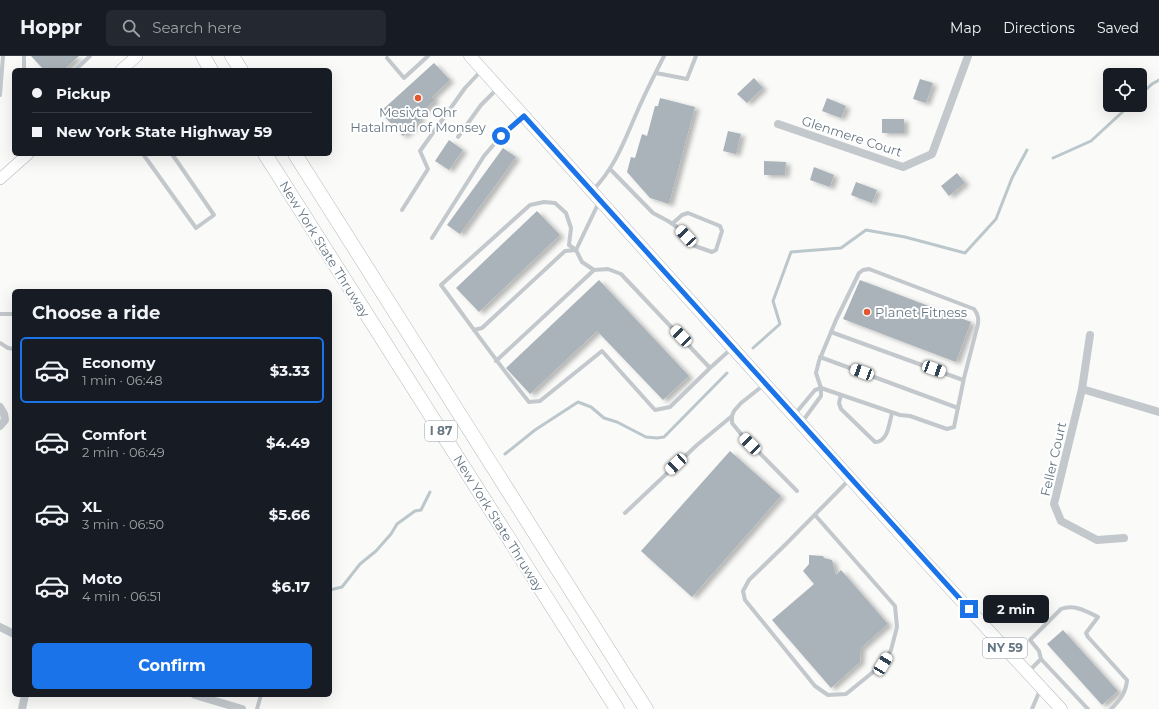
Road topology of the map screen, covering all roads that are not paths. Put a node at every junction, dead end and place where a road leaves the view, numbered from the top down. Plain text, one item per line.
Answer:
1 (3, 56) edge
2 (24, 56) edge
3 (90, 56) edge
4 (137, 56) edge
5 (202, 56) edge
6 (232, 56) edge
7 (428, 56) edge
8 (470, 56) edge
9 (664, 56) edge
10 (696, 56) edge
11 (968, 56) edge
12 (387, 57) edge
13 (24, 68) edge
14 (77, 68) edge
15 (123, 68) edge
16 (210, 68) edge
17 (240, 68) edge
18 (482, 70) junction
19 (656, 73) junction
20 (498, 88) junction
21 (0, 95) edge
22 (524, 116) junction
23 (778, 124) dead end
24 (458, 137) dead end
25 (26, 156) edge
26 (144, 156) edge
27 (173, 156) edge
28 (266, 156) edge
29 (296, 156) edge
30 (610, 169) junction
31 (0, 179) edge
32 (596, 196) junction
33 (402, 210) dead end
34 (672, 224) junction
35 (432, 238) dead end
36 (576, 250) junction
37 (594, 270) junction
38 (0, 314) edge
39 (12, 314) edge
40 (474, 330) junction
41 (831, 332) junction
42 (1090, 335) dead end
43 (0, 343) edge
44 (732, 347) junction
45 (12, 349) edge
46 (820, 357) junction
47 (496, 361) junction
48 (710, 368) junction
49 (963, 380) junction
50 (765, 384) junction
51 (821, 388) junction
52 (1082, 389) junction
53 (841, 395) junction
54 (0, 407) edge
55 (958, 408) junction
56 (1159, 412) edge
57 (892, 413) junction
58 (732, 416) junction
59 (797, 420) junction
60 (0, 426) edge
61 (850, 478) junction
62 (797, 491) dead end
63 (625, 514) dead end
64 (815, 515) junction
65 (1124, 538) dead end
66 (0, 628) edge
67 (12, 633) edge
68 (1041, 659) junction
69 (1027, 672) junction
70 (1041, 687) junction
71 (25, 697) edge
72 (202, 697) edge
73 (260, 697) edge
74 (22, 709) edge
75 (242, 709) edge
76 (257, 709) edge
77 (617, 709) edge
78 (646, 709) edge
79 (1032, 709) edge
80 (1059, 709) edge
81 (1088, 709) edge
82 (1111, 709) edge

1 - 21 lane
2 - 13 lane
3 - 14 lane
4 - 15 street
5 - 16 highway
6 - 17 highway
7 - 12 lane
8 - 18 main road, NY 59
9 - 19 lane
10 - 19 lane
11 - 23 street, Glenmere Court
18 - 20 main road, NY 59
18 - 33 lane
19 - 30 lane
20 - 22 main road, NY 59
20 - 24 lane
22 - 32 main road, NY 59
22 - 35 lane
25 - 31 street
26 - 27 lane
28 - 77 highway, New York State Thruway / I 87
29 - 78 highway, New York State Thruway / I 87
30 - 32 lane
30 - 34 lane
32 - 36 lane
32 - 44 main road, NY 59
34 - 34 lane
36 - 37 lane
36 - 40 lane
36 - 40 lane
37 - 47 lane
37 - 48 lane
38 - 39 lane
40 - 47 lane
41 - 46 lane
41 - 49 lane
41 - 49 lane
42 - 52 street, Feller Court
43 - 45 lane
44 - 48 lane
44 - 50 main road, NY 59
46 - 51 lane
46 - 55 lane
47 - 48 lane
49 - 55 lane
50 - 58 lane
50 - 59 main road, NY 59
51 - 53 lane
51 - 59 lane
51 - 59 lane
52 - 56 street
52 - 65 street, Feller Court
53 - 57 lane
53 - 57 lane
54 - 60 street
55 - 57 lane
58 - 62 lane
58 - 63 lane
59 - 61 main road, NY 59
61 - 64 lane
61 - 69 main road, NY 59
64 - 64 lane
66 - 67 street
68 - 69 lane
68 - 81 lane
68 - 82 lane
69 - 70 main road, NY 59
70 - 79 lane
70 - 80 main road, NY 59
71 - 74 street
72 - 75 street
73 - 76 lane

